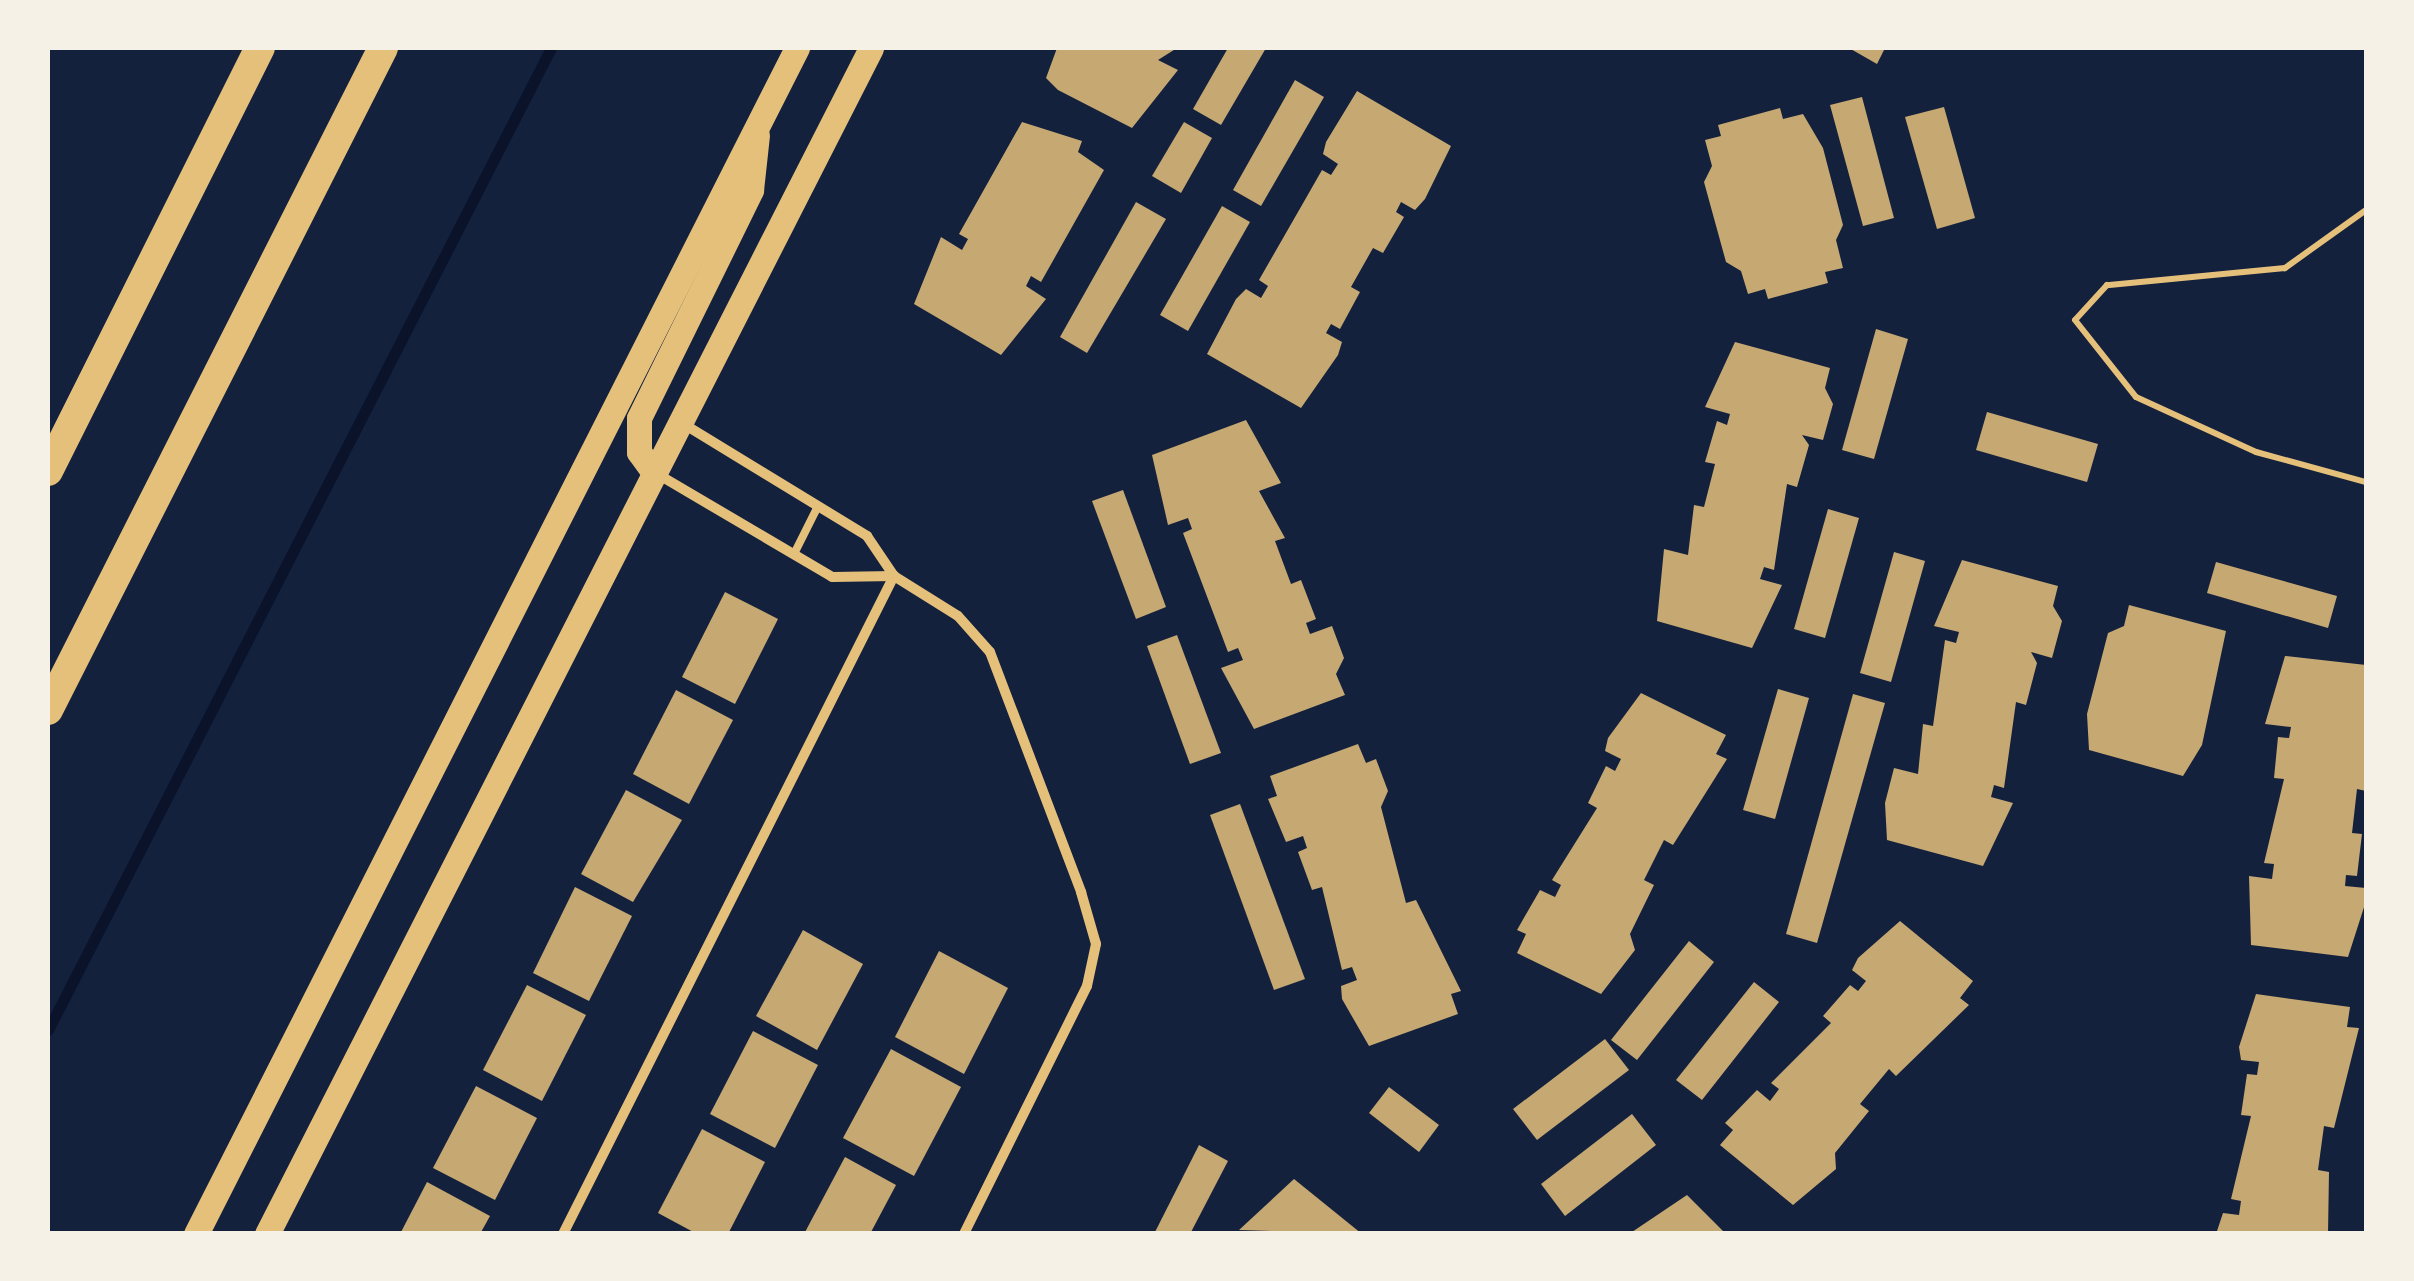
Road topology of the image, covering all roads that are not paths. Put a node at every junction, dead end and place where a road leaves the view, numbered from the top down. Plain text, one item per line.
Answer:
1 (260, 48) edge
2 (382, 48) edge
3 (798, 48) edge
4 (871, 48) edge
5 (759, 120) junction
6 (678, 420) junction
7 (652, 470) junction
8 (48, 471) edge
9 (818, 506) junction
10 (794, 554) junction
11 (894, 576) junction
12 (48, 710) edge
13 (196, 1234) edge
14 (267, 1234) edge
15 (563, 1234) edge
16 (964, 1234) edge

1 - 8 highway
2 - 12 highway
3 - 5 main road
4 - 6 main road
5 - 7 main road
5 - 13 main road
6 - 7 main road
6 - 9 street
7 - 10 street
7 - 14 main road
9 - 10 lane
9 - 11 street
10 - 11 street
11 - 15 street
11 - 16 street

